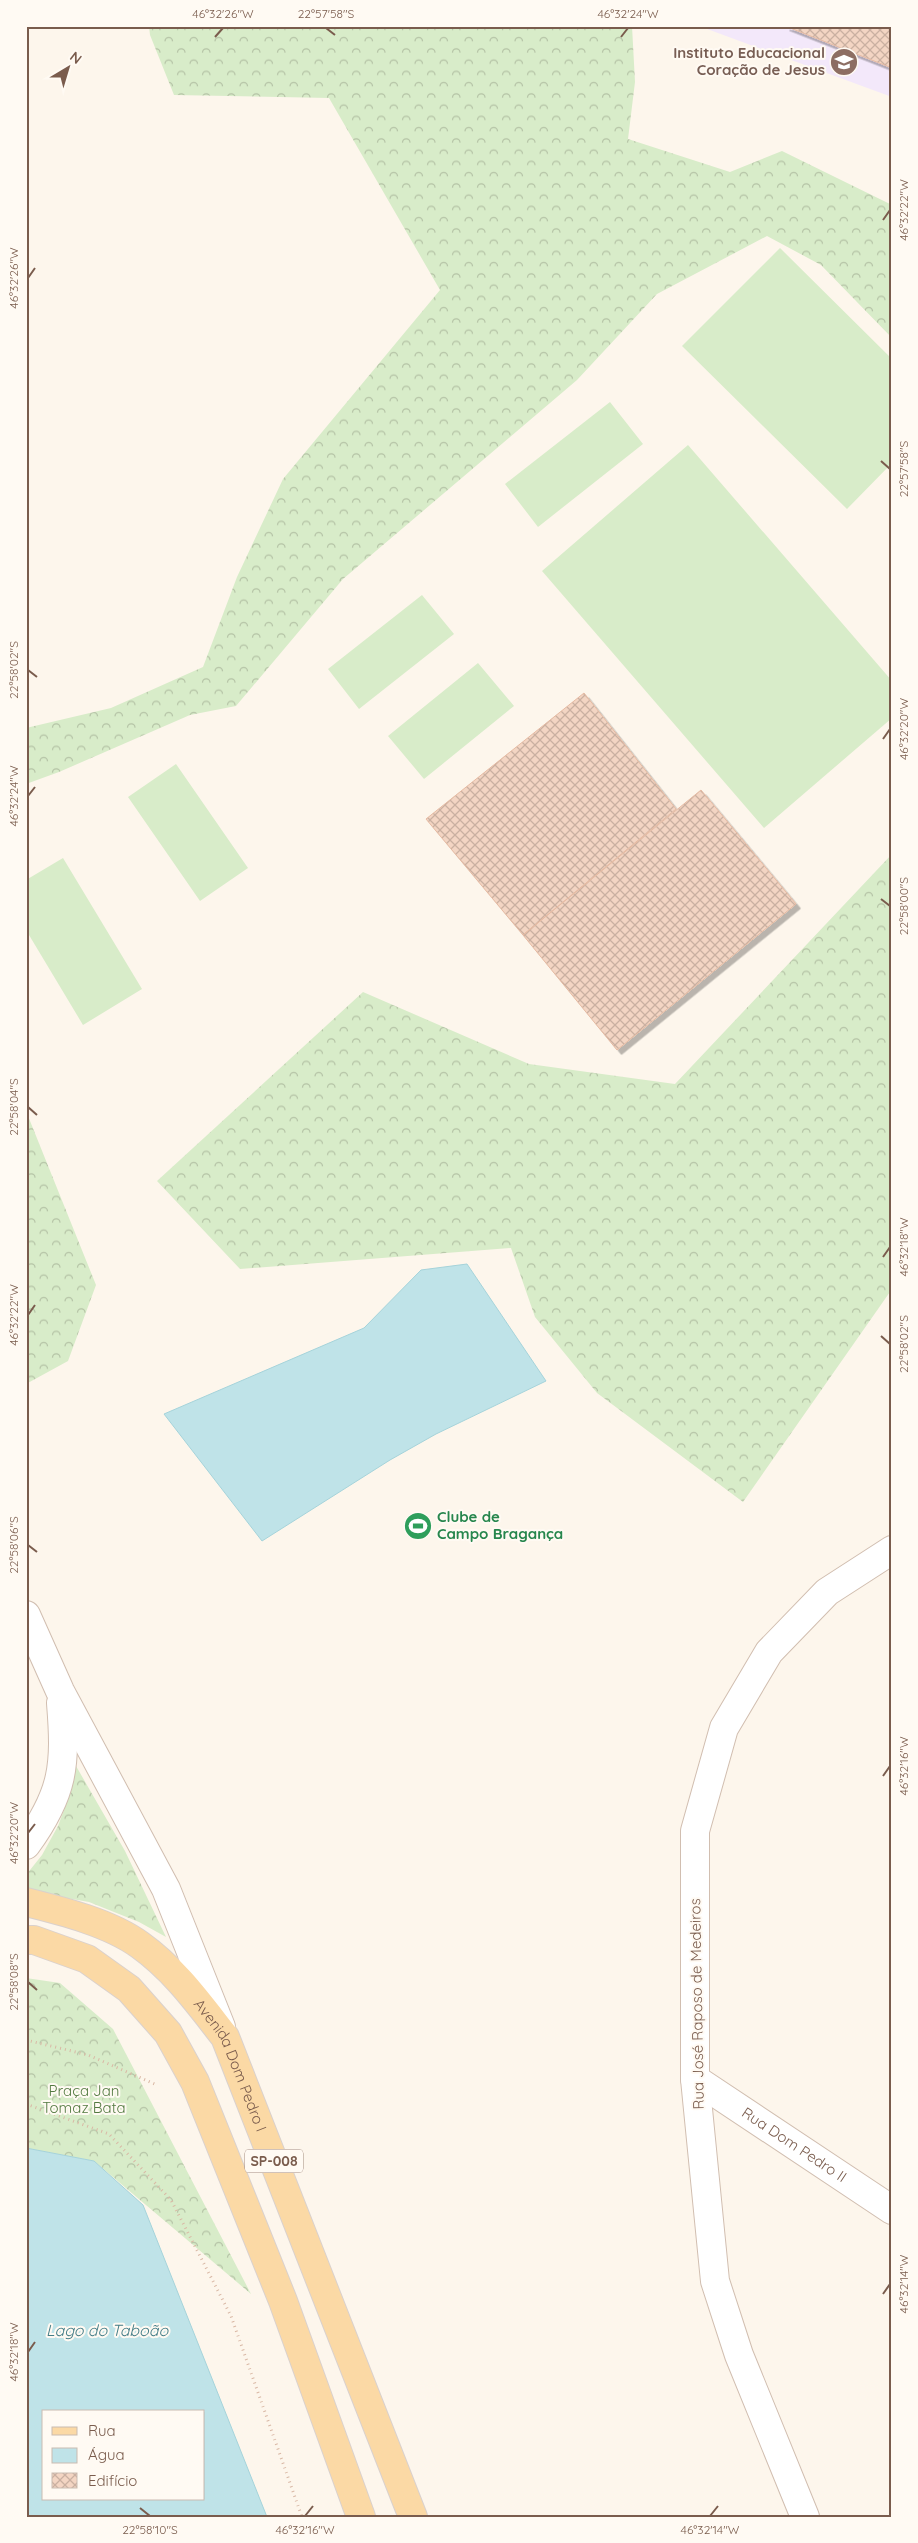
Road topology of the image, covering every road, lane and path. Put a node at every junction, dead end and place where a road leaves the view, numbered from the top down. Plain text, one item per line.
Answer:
1 (892, 1550) edge
2 (26, 1615) edge
3 (60, 1692) junction
4 (26, 1845) edge
5 (26, 1902) edge
6 (26, 1940) edge
7 (225, 2038) junction
8 (26, 2040) edge
9 (696, 2079) junction
10 (160, 2086) dead end
11 (26, 2104) edge
12 (892, 2210) edge
13 (302, 2517) edge
14 (360, 2517) edge
15 (413, 2517) edge
16 (806, 2517) edge

1 - 9 street, Rua José Raposo de Medeiros
2 - 3 street
3 - 4 street
3 - 7 street
5 - 7 main road, Avenida Dom Pedro I / SP-008
6 - 14 main road, SP-008
7 - 15 main road, Avenida Dom Pedro I / SP-008
8 - 10 path
9 - 12 street, Rua Dom Pedro II
9 - 16 street, Rua José Raposo de Medeiros
11 - 13 path

